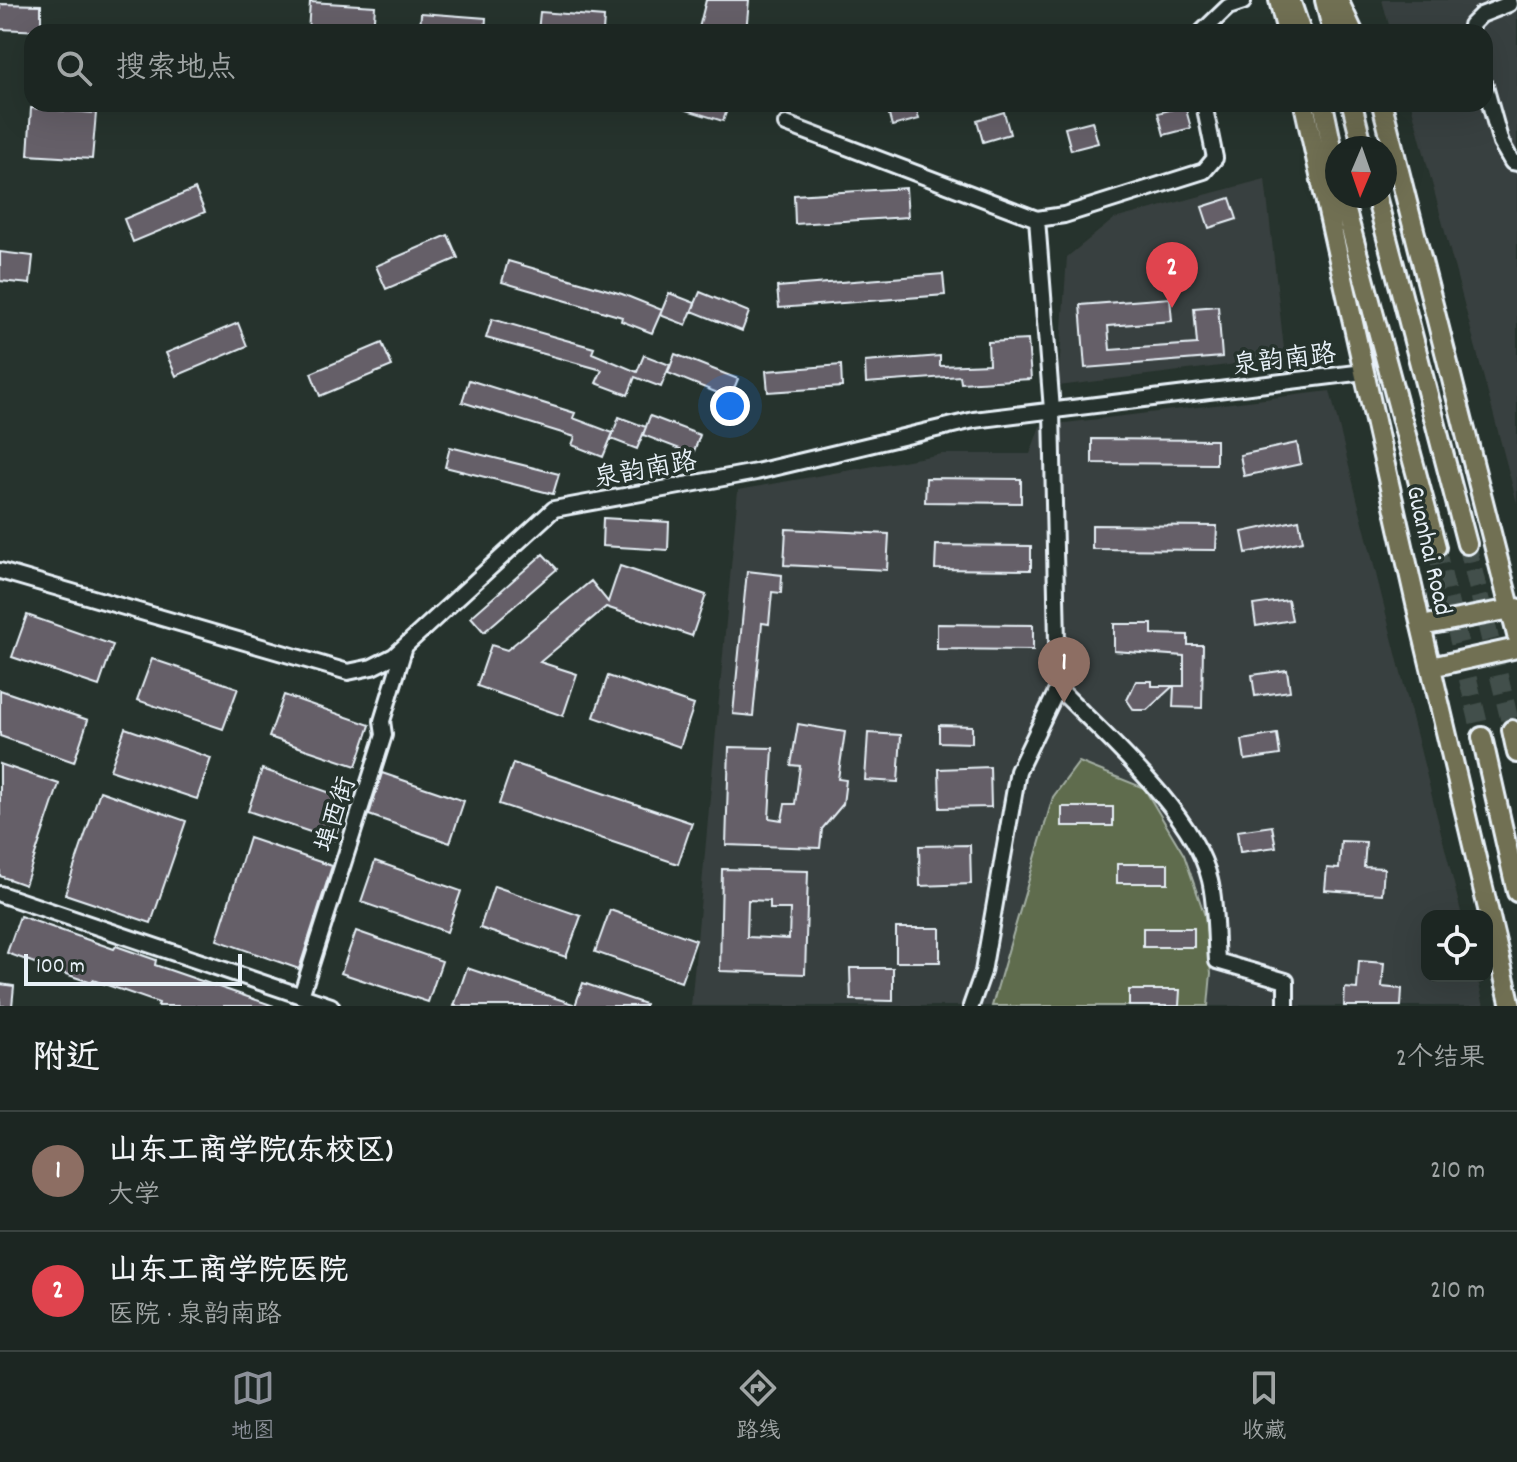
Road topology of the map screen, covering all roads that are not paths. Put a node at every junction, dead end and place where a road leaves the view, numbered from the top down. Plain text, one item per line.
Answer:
1 (1279, 0) edge
2 (1290, 0) edge
3 (1325, 0) edge
4 (1338, 0) edge
5 (1508, 0) edge
6 (1243, 2) edge
7 (1210, 24) edge
8 (1285, 24) edge
9 (1298, 24) edge
10 (1331, 24) edge
11 (1349, 24) edge
12 (1472, 24) edge
13 (1206, 112) edge
14 (1306, 112) edge
15 (1325, 112) edge
16 (1354, 112) edge
17 (1384, 112) edge
18 (1492, 112) edge
19 (786, 124) dead end
20 (1330, 136) edge
21 (1360, 136) edge
22 (1517, 163) edge
23 (1345, 208) edge
24 (1379, 208) edge
25 (1037, 219) junction
26 (1364, 372) junction
27 (1052, 410) junction
28 (1467, 544) tunnel mouth
29 (1436, 547) tunnel mouth
30 (0, 571) edge
31 (1514, 608) edge
32 (1421, 626) junction
33 (1517, 635) edge
34 (405, 645) junction
35 (1517, 648) edge
36 (1431, 667) junction
37 (1058, 688) junction
38 (1512, 730) dead end
39 (1482, 737) tunnel mouth
40 (1517, 753) edge
41 (1517, 892) edge
42 (0, 894) edge
43 (301, 996) junction
44 (331, 1006) edge
45 (971, 1006) edge
46 (1286, 1006) edge
47 (1511, 1006) edge

1 - 8 main road
2 - 9 main road
3 - 10 main road
4 - 11 main road
5 - 12 street
6 - 7 street
13 - 25 street
14 - 26 main road, Guanhai Road
15 - 20 main road
16 - 21 main road
17 - 31 main road
18 - 22 street
19 - 25 street
23 - 29 main road, Guanhai Road
24 - 28 main road, Guanhai Road
25 - 27 street
26 - 27 street, 泉韵南路
26 - 32 main road, Guanhai Road
27 - 34 street, 泉韵南路
27 - 37 street
30 - 34 street, 泉韵南路
31 - 32 main road
31 - 33 main road
32 - 36 main road, Guanhai Road
34 - 43 street, 埠西街
35 - 36 main road
36 - 47 main road, Guanhai Road
37 - 45 street
37 - 46 street
38 - 40 main road
39 - 41 main road
42 - 43 street
43 - 44 street

